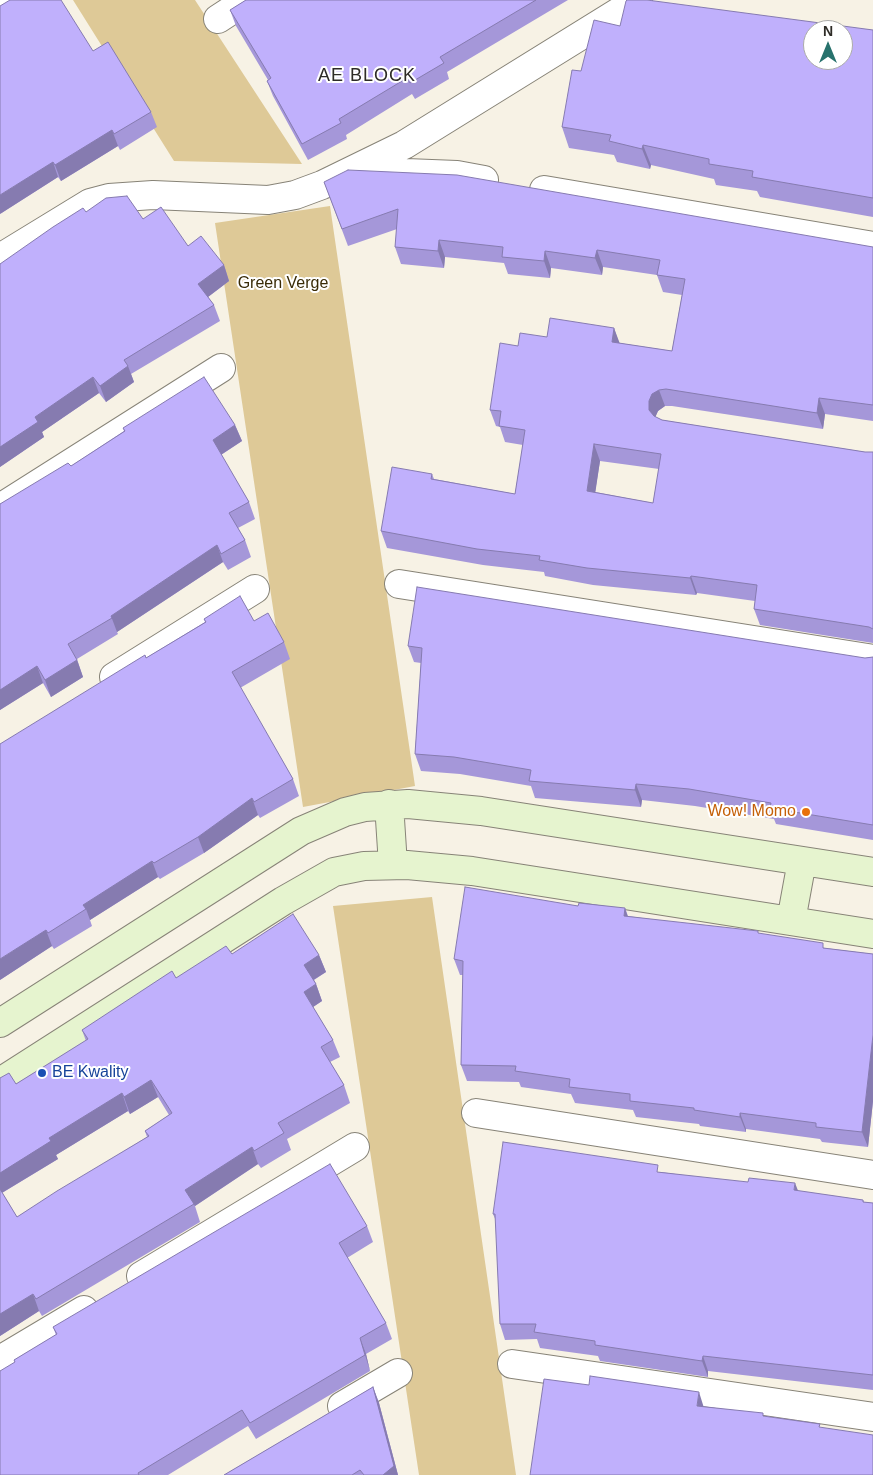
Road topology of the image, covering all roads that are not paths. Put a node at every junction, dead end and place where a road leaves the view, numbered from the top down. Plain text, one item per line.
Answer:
1 (247, 0) edge
2 (646, 2) edge
3 (218, 19) dead end
4 (351, 171) junction
5 (873, 246) edge
6 (0, 258) edge
7 (221, 368) dead end
8 (0, 508) edge
9 (399, 584) dead end
10 (254, 589) dead end
11 (873, 659) edge
12 (93, 689) edge
13 (389, 804) junction
14 (802, 861) junction
15 (393, 865) junction
16 (873, 872) edge
17 (791, 921) junction
18 (873, 934) edge
19 (0, 1024) edge
20 (0, 1082) edge
21 (476, 1113) dead end
22 (355, 1147) dead end
23 (873, 1175) edge
24 (0, 1360) edge
25 (512, 1364) dead end
26 (398, 1373) dead end
27 (873, 1417) edge
28 (321, 1419) edge

1 - 3 street
2 - 4 street
4 - 5 street
4 - 6 street
7 - 8 street
9 - 11 street
10 - 12 street
13 - 14 main road
13 - 15 main road
13 - 19 main road
14 - 16 main road
14 - 17 main road
15 - 17 main road
15 - 20 main road
17 - 18 main road
21 - 23 street
22 - 24 street
25 - 27 street
26 - 28 street

